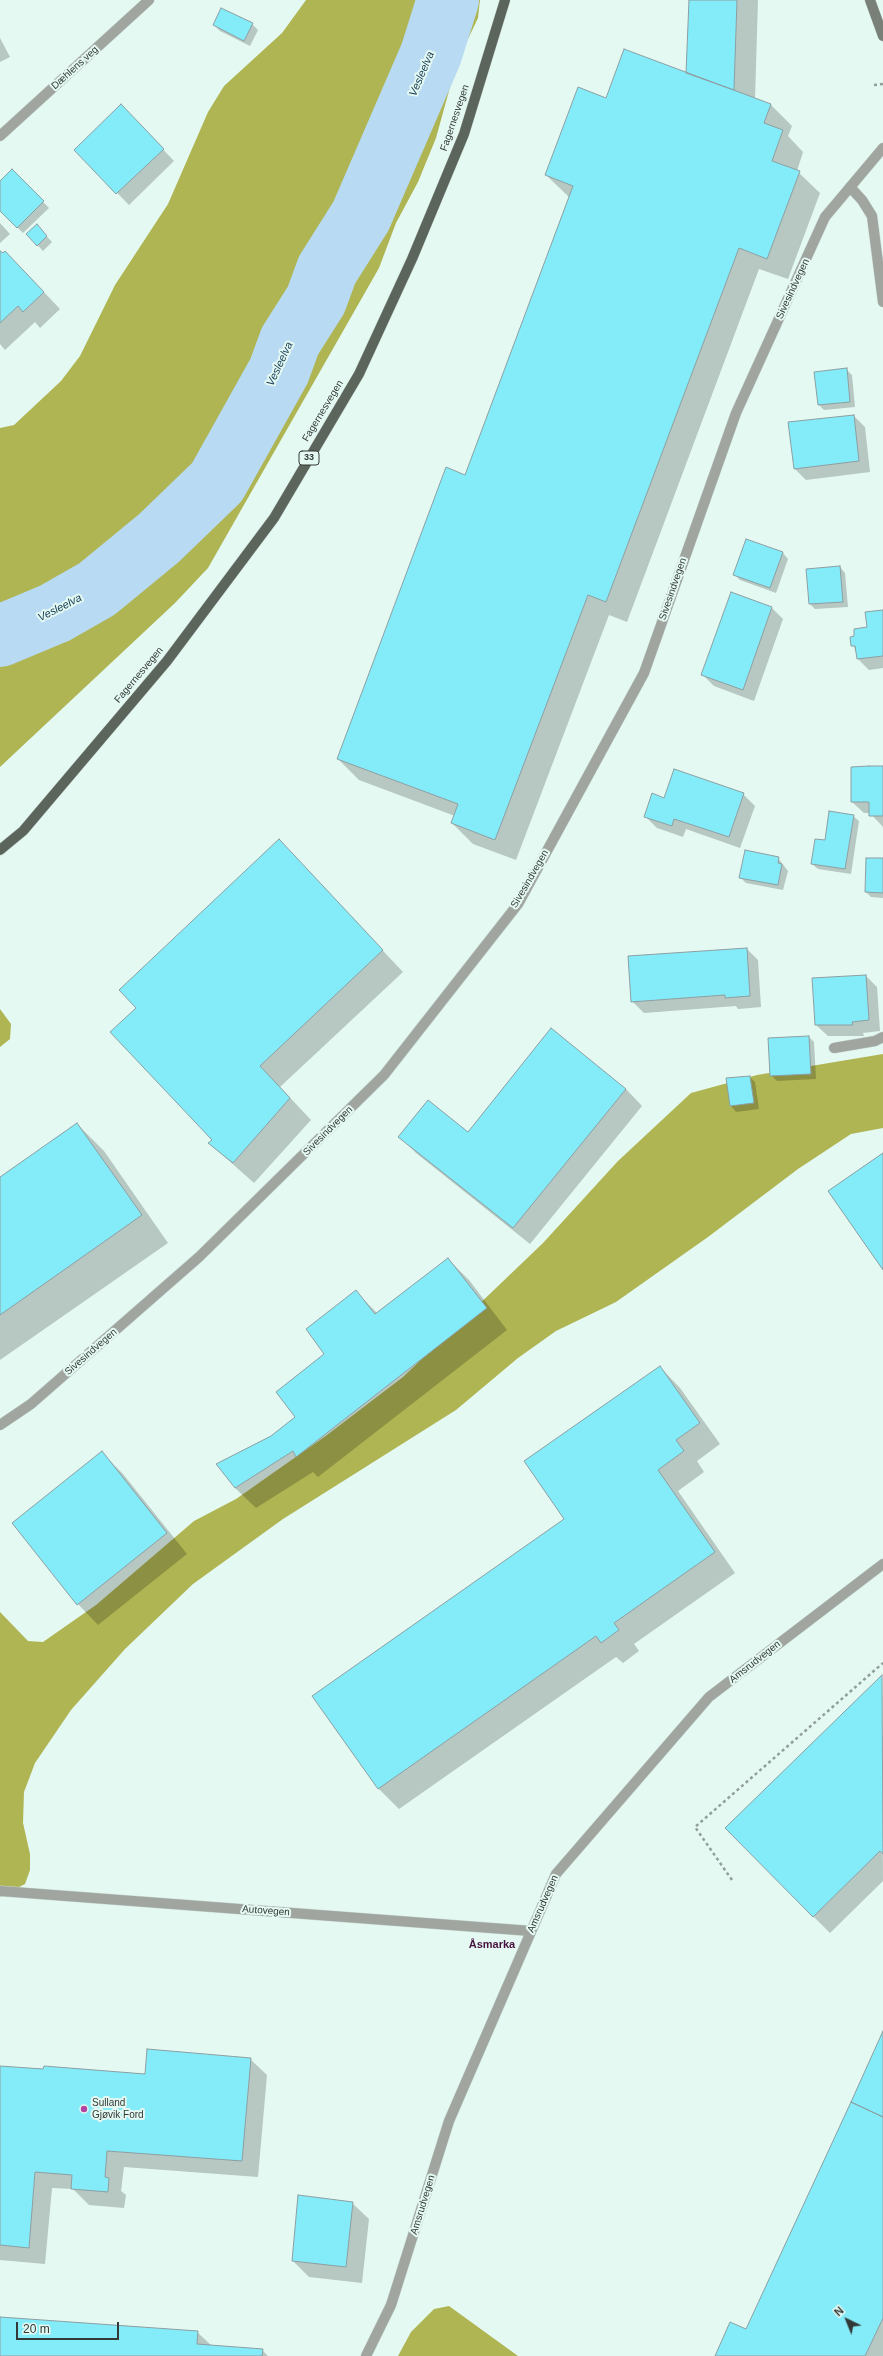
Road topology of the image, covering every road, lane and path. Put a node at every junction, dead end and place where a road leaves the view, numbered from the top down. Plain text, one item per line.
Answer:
1 (149, 0) edge
2 (505, 0) edge
3 (870, 0) edge
4 (883, 36) edge
5 (883, 84) edge
6 (874, 85) dead end
7 (1, 134) edge
8 (883, 148) edge
9 (850, 187) junction
10 (883, 302) edge
11 (0, 850) edge
12 (883, 1037) edge
13 (834, 1048) dead end
14 (0, 1425) edge
15 (883, 1564) edge
16 (883, 1663) edge
17 (732, 1880) dead end
18 (0, 1891) edge
19 (531, 1931) junction
20 (366, 2356) edge

1 - 7 street, Dæhlens veg
2 - 11 main road, Fagernesvegen / 33
3 - 4 main road
5 - 6 path
8 - 9 street, Sivesindvegen
9 - 10 street
9 - 14 street, Sivesindvegen
12 - 13 street
15 - 19 street, Amsrudvegen
16 - 17 path
18 - 19 street, Autovegen
19 - 20 street, Amsrudvegen

